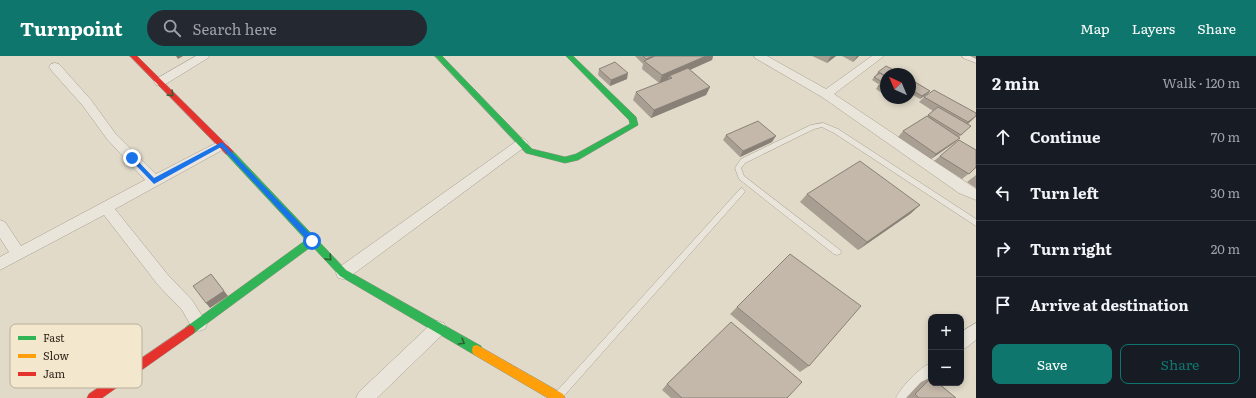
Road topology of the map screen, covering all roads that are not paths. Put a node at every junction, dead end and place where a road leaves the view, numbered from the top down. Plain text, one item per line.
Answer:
1 (133, 56) edge
2 (204, 56) edge
3 (438, 56) edge
4 (569, 56) edge
5 (759, 56) edge
6 (879, 56) edge
7 (967, 56) edge
8 (976, 60) edge
9 (55, 67) dead end
10 (160, 82) junction
11 (826, 94) junction
12 (522, 143) junction
13 (222, 144) junction
14 (154, 181) junction
15 (742, 191) dead end
16 (976, 195) edge
17 (106, 207) junction
18 (976, 223) edge
19 (0, 226) edge
20 (312, 241) junction
21 (837, 252) dead end
22 (18, 254) junction
23 (0, 264) edge
24 (343, 273) junction
25 (199, 324) junction
26 (438, 328) junction
27 (976, 330) edge
28 (964, 340) edge
29 (142, 364) edge
30 (928, 374) edge
31 (107, 388) edge
32 (93, 398) edge
33 (365, 398) edge
34 (558, 398) edge
35 (905, 398) edge

1 - 10 street
2 - 10 street
3 - 12 street
4 - 12 street
5 - 11 street
6 - 11 street
7 - 8 street
9 - 14 street
10 -> 13 street
11 - 16 street
12 - 24 street
13 - 14 street
13 - 20 street
14 - 17 street
15 - 34 lane
17 - 22 street
17 - 25 street
18 - 21 lane
19 - 22 street
20 -> 24 street
20 - 25 street
22 - 23 street
24 - 26 street
25 - 29 street
26 - 33 street
26 -> 34 street
27 - 28 street
30 - 35 street
31 - 32 street

